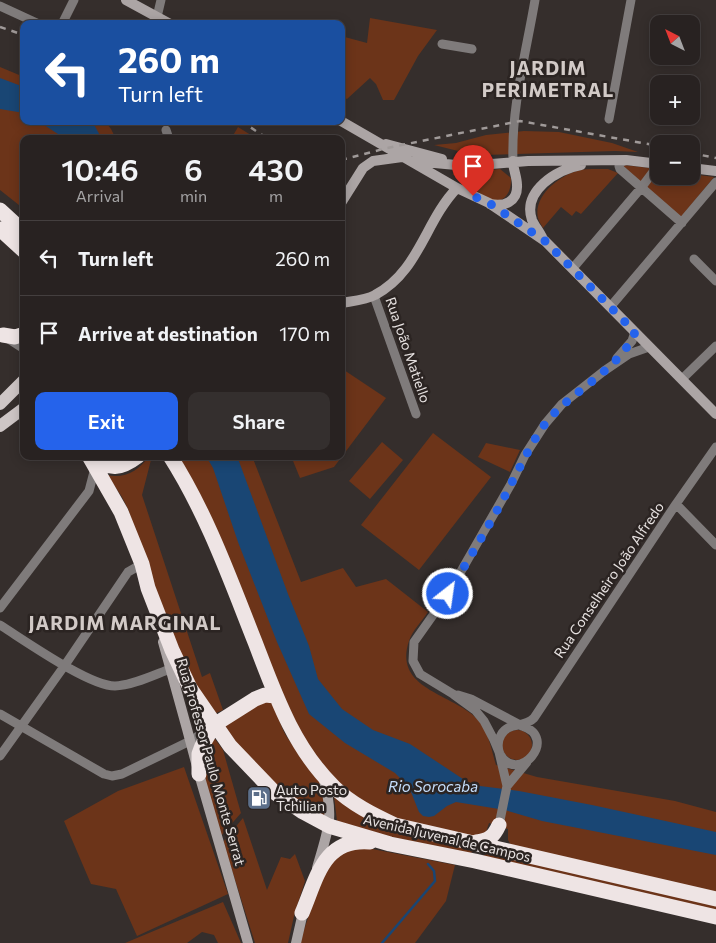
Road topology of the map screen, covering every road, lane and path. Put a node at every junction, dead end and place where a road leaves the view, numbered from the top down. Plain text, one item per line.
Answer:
1 (74, 0) edge
2 (126, 0) edge
3 (161, 0) edge
4 (535, 0) edge
5 (631, 0) edge
6 (0, 6) edge
7 (157, 17) junction
8 (30, 20) edge
9 (64, 20) edge
10 (163, 20) edge
11 (442, 44) dead end
12 (472, 49) dead end
13 (609, 119) dead end
14 (345, 123) edge
15 (377, 142) junction
16 (406, 158) junction
17 (606, 160) junction
18 (626, 160) junction
19 (513, 161) junction
20 (373, 162) junction
21 (650, 163) edge
22 (467, 166) junction
23 (700, 169) edge
24 (716, 171) edge
25 (650, 176) edge
26 (716, 182) edge
27 (457, 188) junction
28 (641, 188) junction
29 (345, 196) edge
30 (489, 203) junction
31 (0, 210) edge
32 (682, 224) junction
33 (20, 228) edge
34 (0, 229) edge
35 (545, 241) junction
36 (20, 246) edge
37 (694, 259) dead end
38 (573, 268) junction
39 (713, 273) edge
40 (716, 280) edge
41 (374, 296) junction
42 (345, 302) edge
43 (611, 306) junction
44 (635, 332) junction
45 (1, 334) edge
46 (20, 335) edge
47 (20, 346) edge
48 (716, 346) edge
49 (649, 347) junction
50 (604, 370) junction
51 (682, 379) junction
52 (20, 384) edge
53 (0, 404) edge
54 (20, 411) edge
55 (416, 414) dead end
56 (716, 414) edge
57 (0, 426) edge
58 (716, 447) edge
59 (133, 460) edge
60 (173, 460) edge
61 (94, 464) edge
62 (676, 504) junction
63 (716, 545) edge
64 (142, 564) junction
65 (148, 588) junction
66 (4, 595) edge
67 (0, 608) edge
68 (0, 625) edge
69 (65, 665) junction
70 (170, 669) junction
71 (453, 694) junction
72 (276, 696) junction
73 (0, 714) edge
74 (214, 725) junction
75 (22, 726) junction
76 (522, 726) junction
77 (190, 741) junction
78 (499, 752) junction
79 (0, 756) edge
80 (527, 762) junction
81 (198, 774) junction
82 (322, 774) junction
83 (507, 786) junction
84 (499, 825) junction
85 (329, 826) junction
86 (473, 843) junction
87 (390, 844) junction
88 (494, 847) junction
89 (511, 851) junction
90 (461, 859) junction
91 (716, 899) edge
92 (302, 913) junction
93 (716, 916) edge
94 (248, 943) edge
95 (296, 943) edge

1 - 9 street
2 - 7 main road
3 - 7 street
4 - 19 street
5 - 13 street
6 - 8 street
7 - 10 main road
11 - 12 street
14 - 15 main road
15 - 16 main road
15 - 20 main road
15 - 22 main road
16 - 20 main road
16 - 22 main road
16 - 27 main road
17 - 18 main road
17 - 19 main road
17 - 35 main road
18 - 21 main road
18 - 28 street
19 - 22 main road
19 - 30 main road
20 - 29 main road
23 - 24 main road
25 - 28 street
26 - 32 street
27 - 30 main road
27 - 41 main road
28 - 32 street
28 - 38 street
30 - 35 main road
31 - 33 highway
32 - 43 street
34 - 36 highway
35 - 38 main road
37 - 39 street
38 - 43 main road
39 - 40 street
41 - 42 main road
41 - 55 street, Rua João Matiello
43 - 44 main road
44 - 49 main road
44 - 50 street
45 - 46 highway
45 - 47 street
48 - 51 street
49 - 50 street
49 - 51 main road
50 - 71 street
51 - 56 main road
52 - 53 main road
54 - 57 main road
58 - 62 street, Rua Conselheiro João Alfredo
59 - 61 highway
60 - 72 highway, Avenida Juvenal de Campos
61 - 64 highway, Avenida Juvenal de Campos
61 - 66 street
62 - 63 street
62 - 76 street, Rua Conselheiro João Alfredo
64 - 65 highway, Avenida Juvenal de Campos
64 - 69 street
65 - 70 main road, Rua Professor Paulo Monte Serrat
65 - 74 highway, Avenida Juvenal de Campos
66 - 67 street
68 - 69 street
69 - 70 street
69 - 75 street
70 - 77 main road, Rua Professor Paulo Monte Serrat
71 - 76 street
71 - 78 street
72 - 74 highway
72 - 82 highway, Avenida Juvenal de Campos
73 - 75 street
74 - 77 street
74 - 81 highway
74 - 85 highway, Avenida Juvenal de Campos
75 - 77 street
75 - 79 street
76 - 78 street
76 - 80 street
77 - 81 main road, Rua Professor Paulo Monte Serrat
78 - 80 street
78 - 83 street
80 - 83 street
81 - 94 main road, Rua Professor Paulo Monte Serrat
82 - 85 main road
82 - 86 highway, Avenida Juvenal de Campos
83 - 84 street
84 - 86 highway
84 - 88 street
84 - 89 highway
85 - 87 highway, Avenida Juvenal de Campos
85 - 92 main road
86 - 88 highway, Avenida Juvenal de Campos
87 - 90 highway, Avenida Juvenal de Campos
87 - 92 highway
88 - 89 highway, Avenida Juvenal de Campos
88 - 90 highway
89 - 91 highway, Avenida Juvenal de Campos
90 - 93 highway, Avenida Juvenal de Campos
92 - 95 main road

